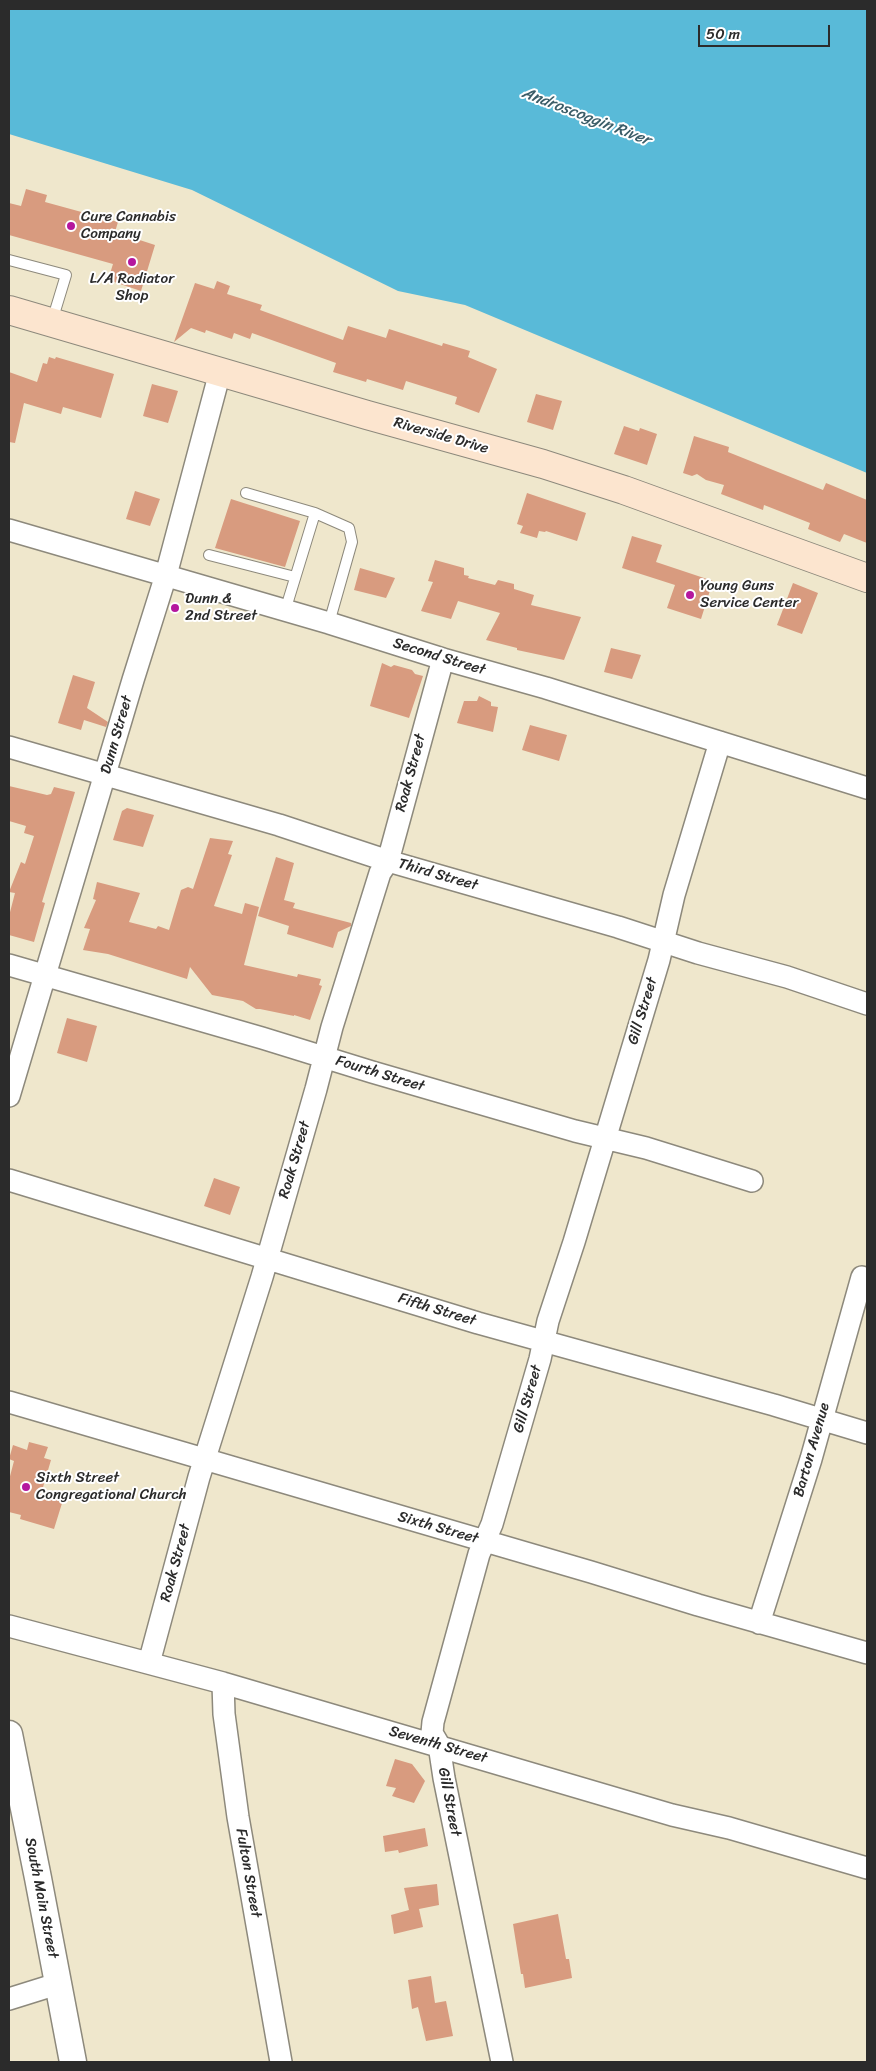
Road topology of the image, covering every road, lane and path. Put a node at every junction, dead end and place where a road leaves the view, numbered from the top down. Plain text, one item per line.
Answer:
1 (9, 260) edge
2 (9, 310) edge
3 (51, 322) junction
4 (220, 372) junction
5 (246, 493) dead end
6 (315, 512) junction
7 (9, 530) edge
8 (209, 555) dead end
9 (166, 575) junction
10 (295, 577) junction
11 (867, 578) edge
12 (285, 611) junction
13 (329, 623) junction
14 (442, 659) junction
15 (720, 742) junction
16 (9, 747) edge
17 (105, 775) junction
18 (867, 788) edge
19 (388, 860) junction
20 (662, 941) junction
21 (9, 965) edge
22 (46, 976) junction
23 (867, 1004) edge
24 (324, 1057) junction
25 (9, 1096) edge
26 (605, 1138) junction
27 (9, 1180) edge
28 (752, 1181) dead end
29 (267, 1258) junction
30 (862, 1277) dead end
31 (544, 1341) junction
32 (9, 1402) edge
33 (822, 1419) junction
34 (867, 1433) edge
35 (205, 1459) junction
36 (485, 1542) junction
37 (759, 1623) junction
38 (9, 1626) edge
39 (867, 1652) edge
40 (148, 1663) junction
41 (223, 1683) junction
42 (9, 1734) edge
43 (439, 1745) junction
44 (15, 1796) edge
45 (867, 1868) edge
46 (57, 1984) junction
47 (9, 2000) edge
48 (73, 2062) edge
49 (282, 2062) edge
50 (502, 2062) edge

1 - 3 lane
2 - 3 main road, Riverside Drive
3 - 4 main road, Riverside Drive
4 - 9 street, Dunn Street
4 - 11 main road, Riverside Drive
5 - 6 lane
6 - 10 lane
6 - 13 lane
7 - 9 street, Second Street
8 - 10 lane
9 - 12 street, Second Street
9 - 17 street, Dunn Street
10 - 12 lane
12 - 13 street, Second Street
13 - 14 street, Second Street
14 - 15 street, Second Street
14 - 19 street, Roak Street
15 - 18 street, Second Street
15 - 20 street, Gill Street
16 - 17 street, Third Street
17 - 19 street, Third Street
17 - 22 street, Dunn Street
19 - 20 street, Third Street
19 - 24 street, Roak Street
20 - 23 street, Third Street
20 - 26 street, Gill Street
21 - 22 street, Fourth Street
22 - 24 street, Fourth Street
22 - 25 street, Dunn Street
24 - 26 street, Fourth Street
24 - 29 street, Roak Street
26 - 28 street, Fourth Street
26 - 31 street, Gill Street
27 - 29 street, Fifth Street
29 - 31 street, Fifth Street
29 - 35 street, Roak Street
30 - 33 street, Barton Avenue
31 - 33 street, Fifth Street
31 - 36 street, Gill Street
32 - 35 street, Sixth Street
33 - 34 street, Fifth Street
33 - 37 street, Barton Avenue
35 - 36 street, Sixth Street
35 - 40 street, Roak Street
36 - 37 street, Sixth Street
36 - 43 street, Gill Street
37 - 39 street, Sixth Street
38 - 40 street, Seventh Street
40 - 41 street, Seventh Street
41 - 43 street, Seventh Street
41 - 49 street, Fulton Street
42 - 44 street, South Main Street
43 - 45 street, Seventh Street
43 - 50 street, Gill Street
44 - 46 street, South Main Street
46 - 47 street
46 - 48 street, South Main Street

